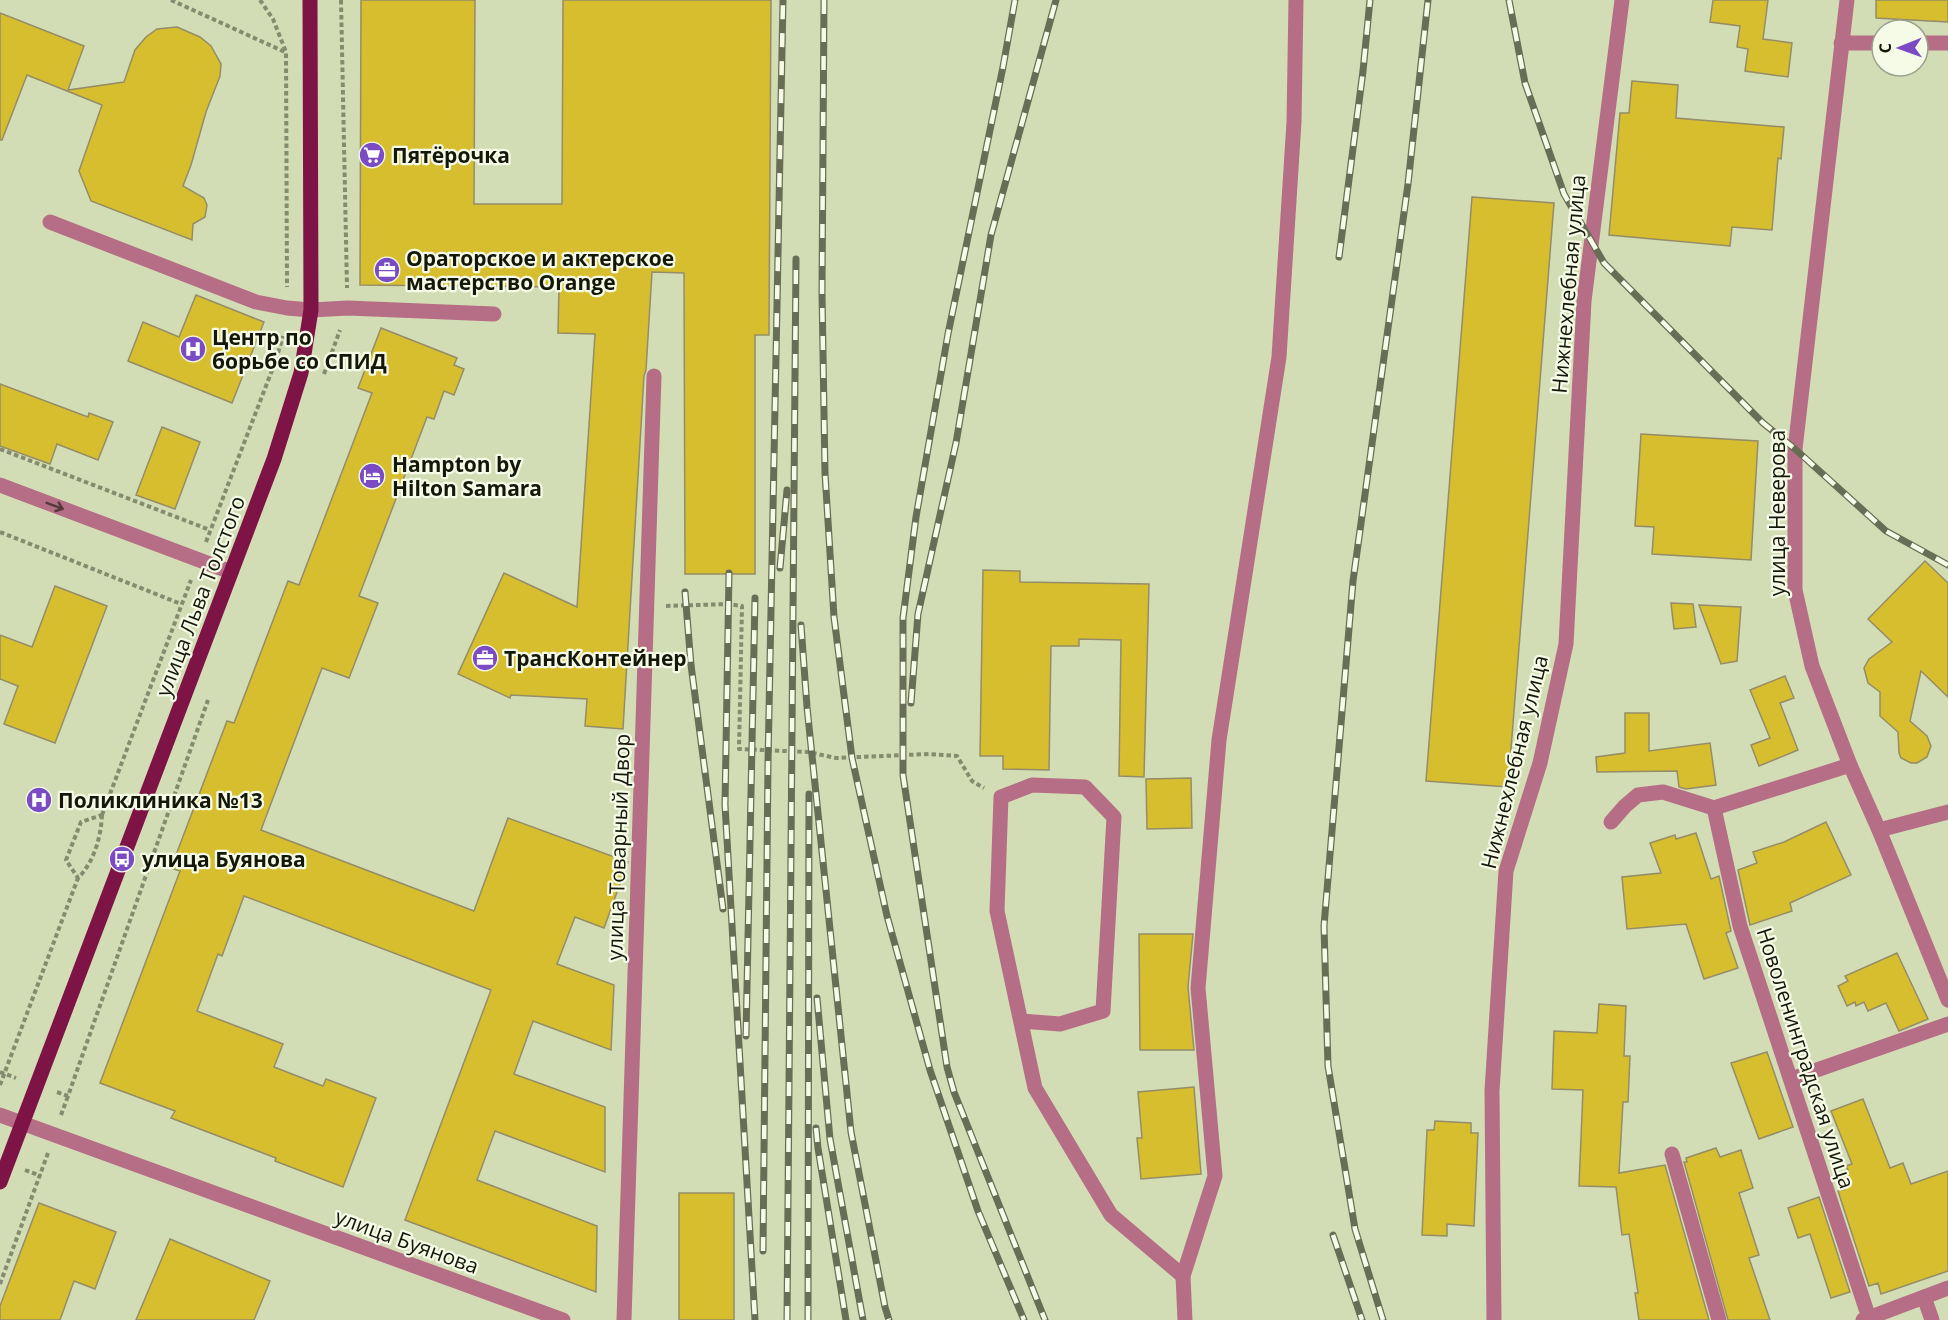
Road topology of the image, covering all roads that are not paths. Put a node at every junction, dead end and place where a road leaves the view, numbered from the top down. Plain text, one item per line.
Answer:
1 (300, 0) edge
2 (310, 0) edge
3 (1296, 0) edge
4 (1622, 0) edge
5 (1847, 0) edge
6 (310, 18) junction
7 (1841, 43) junction
8 (1870, 43) edge
9 (1930, 43) edge
10 (1948, 43) edge
11 (50, 222) dead end
12 (311, 310) junction
13 (494, 314) dead end
14 (654, 376) dead end
15 (0, 485) edge
16 (231, 572) junction
17 (1850, 765) junction
18 (1714, 808) junction
19 (1948, 812) edge
20 (1611, 822) dead end
21 (1879, 830) junction
22 (1946, 991) edge
23 (1021, 1021) junction
24 (1948, 1024) edge
25 (1791, 1079) junction
26 (0, 1115) edge
27 (22, 1123) junction
28 (1671, 1154) dead end
29 (0, 1182) edge
30 (1183, 1276) junction
31 (1948, 1288) edge
32 (1924, 1297) junction
33 (1866, 1319) edge
34 (563, 1320) edge
35 (624, 1320) edge
36 (1185, 1320) edge
37 (1494, 1320) edge
38 (1719, 1320) edge
39 (1932, 1320) edge

1 - 6 main road
2 - 6 main road, улица Льва Толстого
3 - 30 street
4 - 37 street, Нижнехлебная улица
5 - 7 street, улица Неверова
6 - 12 main road, улица Льва Толстого
7 - 8 street
7 - 17 street, улица Неверова
9 - 10 street
11 - 12 street
12 - 13 street
12 - 16 main road, улица Льва Толстого
14 - 35 street, улица Товарный Двор
15 -> 16 street
16 - 27 main road, улица Льва Толстого
17 - 18 street
17 - 21 street, улица Неверова
18 - 20 street
18 - 25 street, Новоленинградская улица
19 - 21 street
21 - 22 street, улица Неверова
23 - 23 street
23 - 30 street
24 - 25 street
25 - 33 street, Новоленинградская улица
26 - 27 street, улица Буянова
27 - 29 main road, улица Льва Толстого
27 - 34 street, улица Буянова
28 - 38 street
30 - 36 street
31 - 32 street
32 - 33 street
32 - 39 street

